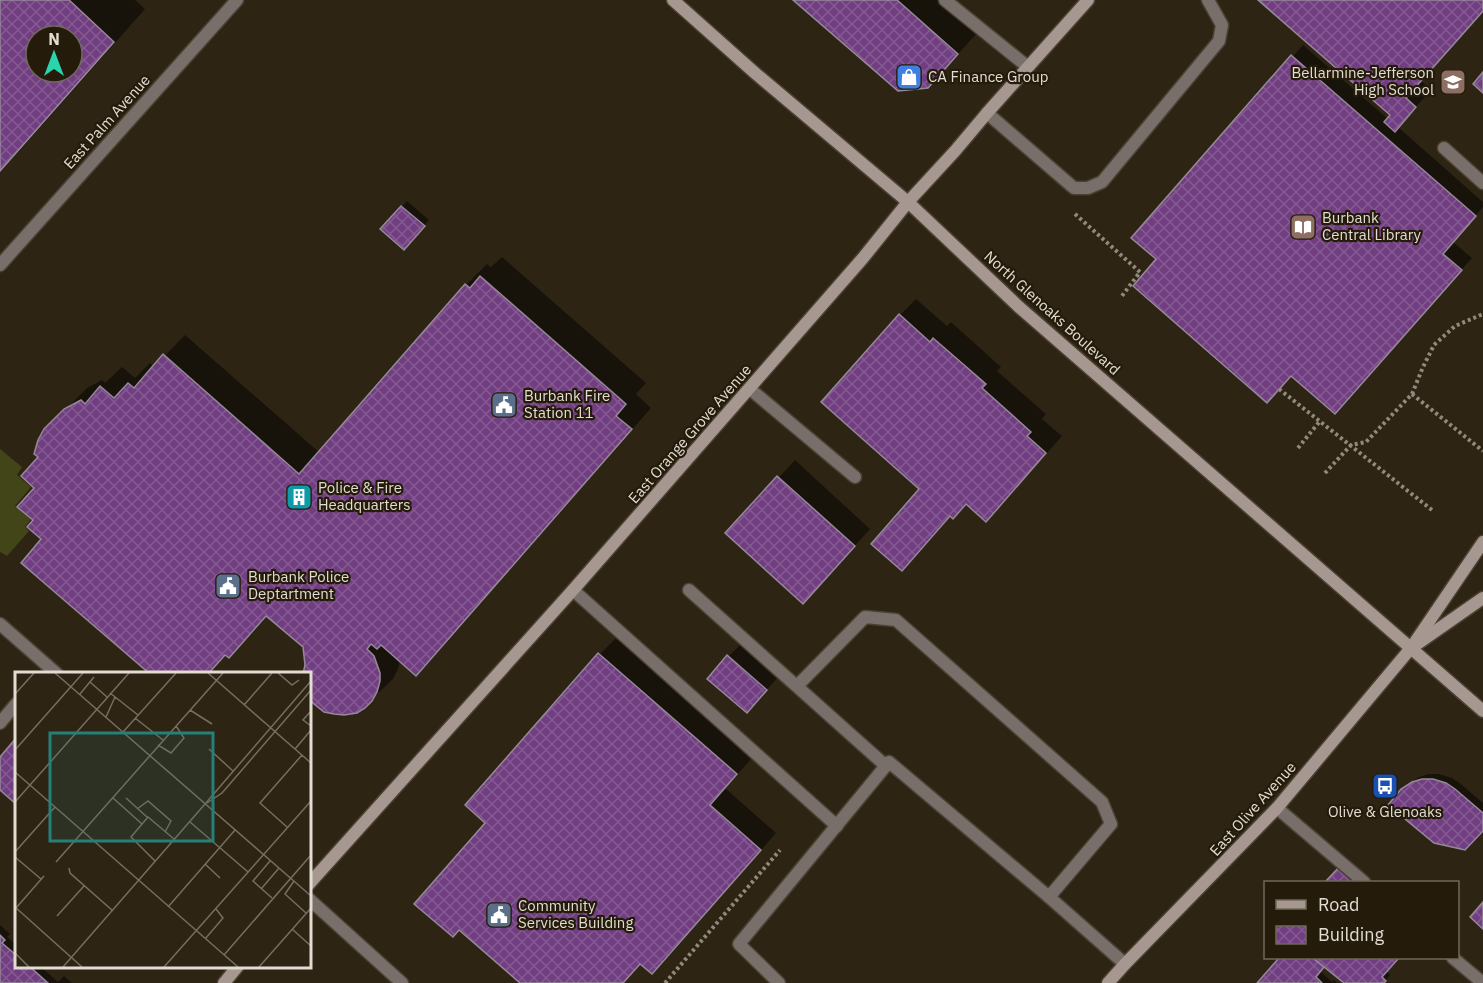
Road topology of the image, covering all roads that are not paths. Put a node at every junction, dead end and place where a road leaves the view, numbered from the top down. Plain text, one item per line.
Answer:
1 (237, 0) edge
2 (673, 0) edge
3 (945, 0) edge
4 (1088, 0) edge
5 (1208, 0) edge
6 (1028, 68) junction
7 (987, 113) junction
8 (1444, 148) dead end
9 (1483, 183) edge
10 (908, 202) junction
11 (0, 265) edge
12 (750, 389) junction
13 (855, 477) dead end
14 (1483, 542) edge
15 (573, 590) junction
16 (689, 590) dead end
17 (1483, 598) edge
18 (0, 624) edge
19 (1412, 648) junction
20 (50, 672) edge
21 (797, 686) junction
22 (15, 705) edge
23 (1483, 711) edge
24 (0, 723) edge
25 (886, 766) junction
26 (1277, 808) junction
27 (837, 826) junction
28 (1363, 881) edge
29 (310, 883) edge
30 (1049, 897) junction
31 (310, 900) edge
32 (1455, 959) edge
33 (1125, 964) junction
34 (236, 968) edge
35 (224, 983) edge
36 (402, 983) edge
37 (779, 983) edge
38 (1108, 983) edge
39 (1483, 983) edge

1 - 11 street, East Palm Avenue
2 - 10 main road, North Glenoaks Boulevard
3 - 6 street
4 - 6 main road, East Orange Grove Avenue
5 - 7 street
6 - 7 main road, East Orange Grove Avenue
7 - 10 main road, East Orange Grove Avenue
8 - 9 street
10 - 12 main road, East Orange Grove Avenue
10 - 19 main road, North Glenoaks Boulevard
12 - 13 street
12 - 15 main road, East Orange Grove Avenue
14 - 19 main road, East Olive Avenue
15 - 27 street
15 - 29 main road, East Orange Grove Avenue
16 - 21 street
17 - 19 main road, East Olive Avenue
18 - 20 street
19 - 23 main road, North Glenoaks Boulevard
19 - 26 main road, East Olive Avenue
21 - 25 street
21 - 30 street
22 - 24 street
25 - 27 street
25 - 30 street
26 - 28 street
26 - 33 main road, East Olive Avenue
27 - 37 street
30 - 33 street
31 - 36 street
32 - 39 street
33 - 38 main road, East Olive Avenue
34 - 35 main road

